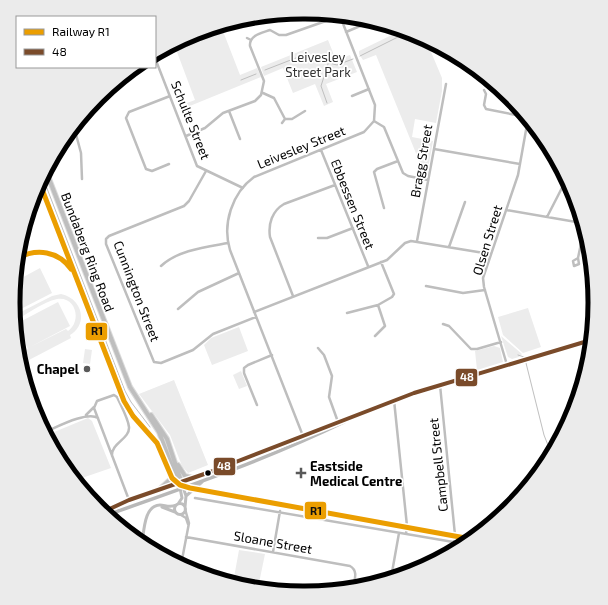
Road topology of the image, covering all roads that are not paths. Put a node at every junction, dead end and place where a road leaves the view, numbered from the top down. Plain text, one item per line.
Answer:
1 (328, 20) edge
2 (342, 21) edge
3 (363, 25) edge
4 (346, 32) junction
5 (247, 38) dead end
6 (251, 40) junction
7 (156, 61) edge
8 (446, 84) dead end
9 (370, 89) junction
10 (484, 90) dead end
11 (263, 93) junction
12 (170, 96) junction
13 (352, 96) dead end
14 (229, 111) junction
15 (305, 111) dead end
16 (516, 115) edge
17 (285, 119) junction
18 (374, 121) junction
19 (282, 123) dead end
20 (527, 127) edge
21 (76, 134) edge
22 (186, 136) junction
23 (240, 139) dead end
24 (434, 148) junction
25 (321, 150) junction
26 (398, 161) junction
27 (170, 164) dead end
28 (520, 164) junction
29 (206, 171) junction
30 (49, 179) edge
31 (82, 179) dead end
32 (428, 180) junction
33 (335, 184) junction
34 (563, 187) edge
35 (243, 188) junction
36 (465, 202) dead end
37 (384, 208) dead end
38 (506, 210) junction
39 (547, 217) junction
40 (576, 222) edge
41 (352, 228) junction
42 (318, 238) dead end
43 (417, 241) junction
44 (228, 243) junction
45 (581, 243) edge
46 (449, 247) junction
47 (490, 254) junction
48 (578, 258) dead end
49 (381, 262) junction
50 (161, 266) dead end
51 (368, 266) junction
52 (239, 273) junction
53 (426, 286) dead end
54 (485, 290) junction
55 (293, 296) junction
56 (378, 305) junction
57 (178, 309) dead end
58 (254, 312) junction
59 (348, 313) dead end
60 (256, 317) junction
61 (443, 324) dead end
62 (375, 336) dead end
63 (501, 342) junction
64 (585, 342) edge
65 (318, 348) dead end
66 (272, 355) junction
67 (507, 365) junction
68 (440, 385) junction
69 (394, 400) junction
70 (141, 405) junction
71 (257, 405) dead end
72 (94, 406) junction
73 (84, 417) junction
74 (98, 418) junction
75 (339, 423) junction
76 (51, 430) edge
77 (303, 436) junction
78 (305, 440) junction
79 (171, 450) junction
80 (112, 456) junction
81 (174, 470) junction
82 (193, 478) junction
83 (207, 479) junction
84 (180, 482) junction
85 (182, 488) junction
86 (160, 489) junction
87 (186, 496) junction
88 (195, 498) dead end
89 (129, 500) junction
90 (131, 505) junction
91 (177, 505) junction
92 (110, 509) edge
93 (185, 509) junction
94 (280, 511) junction
95 (113, 512) edge
96 (149, 512) junction
97 (175, 512) junction
98 (181, 515) junction
99 (188, 528) junction
100 (399, 533) junction
101 (406, 534) junction
102 (144, 536) edge
103 (186, 537) junction
104 (454, 543) joint
105 (273, 552) junction
106 (182, 558) edge
107 (392, 572) edge
108 (354, 582) edge

1 - 6 street
2 - 4 street
3 - 4 street
4 - 9 street
5 - 6 street
6 - 11 street
7 - 12 street, Schulte Street
8 - 24 street, Bragg Street
9 - 13 street
9 - 18 street
10 - 16 street
11 - 14 street
11 - 17 street
12 - 22 street, Schulte Street
12 - 27 street
14 - 22 street
14 - 23 street
15 - 17 street
17 - 19 street
18 - 25 street, Leivesley Street
18 - 26 street
20 - 28 street, Olsen Street
21 - 31 street
22 - 29 street, Schulte Street
24 - 28 street
24 - 32 street, Bragg Street
25 - 33 street, Ebbessen Street
25 - 35 street, Leivesley Street
26 - 32 street
26 - 37 street
28 - 38 street, Olsen Street
29 - 35 street, Schulte Street
29 - 60 street, Cunnington Street
30 - 70 main road, Bundaberg Ring Road
32 - 43 street, Bragg Street
33 - 41 street, Ebbessen Street
33 - 55 street
34 - 39 street
35 - 44 street, Leivesley Street
36 - 46 street
38 - 39 street
38 - 47 street, Olsen Street
39 - 40 street
41 - 42 street
41 - 51 street, Ebbessen Street
43 - 46 street
43 - 49 street
44 - 50 street
44 - 52 street, Leivesley Street
45 - 48 street
46 - 47 street
47 - 54 street, Olsen Street
49 - 51 street
49 - 56 street
51 - 55 street
52 - 57 street
52 - 58 street, Leivesley Street
53 - 54 street
54 - 63 street, Olsen Street
55 - 58 street
56 - 59 street
56 - 62 street
58 - 60 street, Leivesley Street
60 - 66 street, Leivesley Street
61 - 63 street
63 - 67 street, Olsen Street
64 - 67 main road
65 - 75 street
66 - 71 street
66 - 77 street, Leivesley Street
67 - 68 main road
68 - 69 main road
68 - 104 street, Campbell Street
69 - 75 main road
69 - 101 street
70 - 79 main road, Bundaberg Ring Road
70 - 81 main road, Bundaberg Ring Road
72 - 73 street
72 - 74 street
72 - 80 street
73 - 74 street
73 - 76 street
74 - 80 street
75 - 77 main road
75 - 78 main road
77 - 78 main road
77 - 82 main road
78 - 83 main road
79 - 82 main road
79 - 84 main road, Bundaberg Ring Road
80 - 89 street
81 - 84 main road, Bundaberg Ring Road
81 - 86 main road
82 - 84 main road
83 - 85 main road
83 - 87 street
84 - 85 main road, Bundaberg Ring Road
84 - 86 main road
85 - 87 street
85 - 90 main road
85 - 91 street
86 - 89 main road
87 - 93 street
88 - 94 street
89 - 90 main road
89 - 92 main road
90 - 95 main road
91 - 93 street
91 - 96 street
91 - 97 street
93 - 98 street
93 - 99 street
94 - 100 street
94 - 105 street
96 - 97 street
96 - 102 street
97 - 98 street
98 - 99 street
99 - 103 street
100 - 101 street
100 - 107 street
101 - 104 street
103 - 105 street, Sloane Street
103 - 106 street
105 - 108 street, Sloane Street

